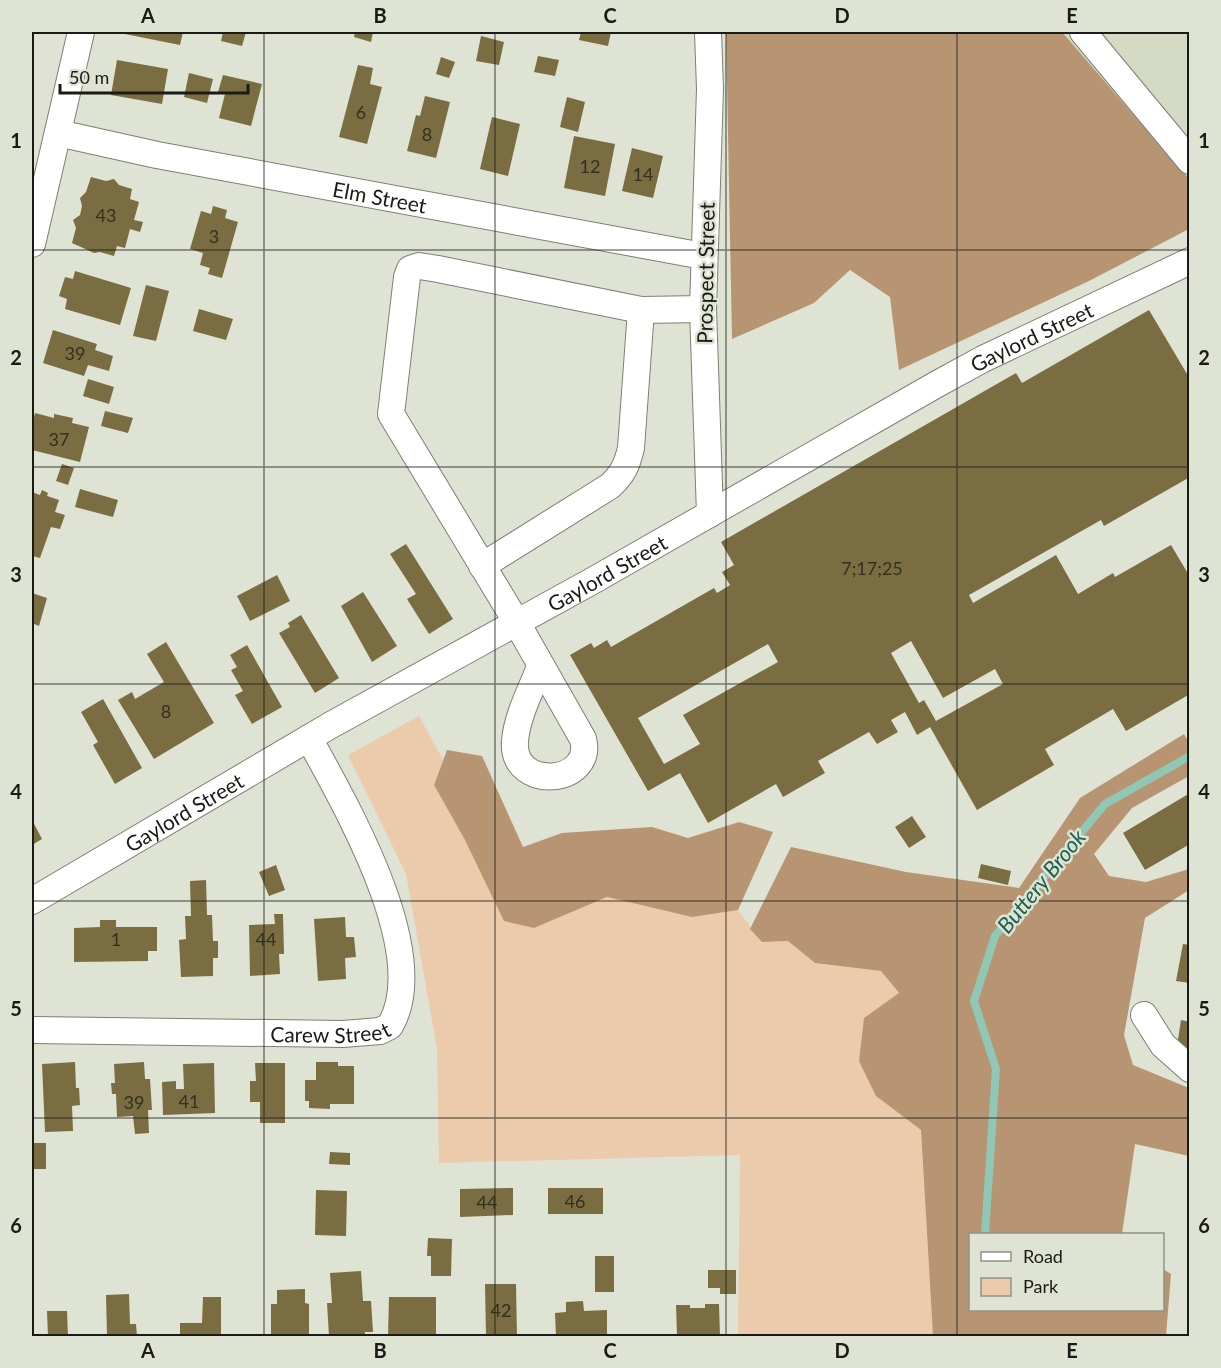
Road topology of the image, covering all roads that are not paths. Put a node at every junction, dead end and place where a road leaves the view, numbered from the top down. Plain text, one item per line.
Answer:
1 (81, 32) edge
2 (708, 32) edge
3 (1083, 32) edge
4 (57, 134) junction
5 (1190, 161) edge
6 (32, 244) edge
7 (703, 256) junction
8 (1190, 261) edge
9 (703, 309) junction
10 (641, 310) junction
11 (710, 513) junction
12 (482, 566) junction
13 (517, 623) junction
14 (540, 667) dead end
15 (309, 738) junction
16 (32, 901) edge
17 (1143, 1015) dead end
18 (32, 1030) edge
19 (1190, 1069) edge

1 - 4 street
2 - 7 street, Prospect Street
3 - 5 street
4 - 6 street
4 - 7 street, Elm Street
7 - 9 street, Prospect Street
8 - 11 street, Gaylord Street
9 - 10 street
9 - 11 street, Prospect Street
10 - 12 street
10 - 12 street
11 - 13 street, Gaylord Street
12 - 13 street
13 - 14 street
13 - 15 street, Gaylord Street
15 - 16 street, Gaylord Street
15 - 18 street, Carew Street
17 - 19 street

